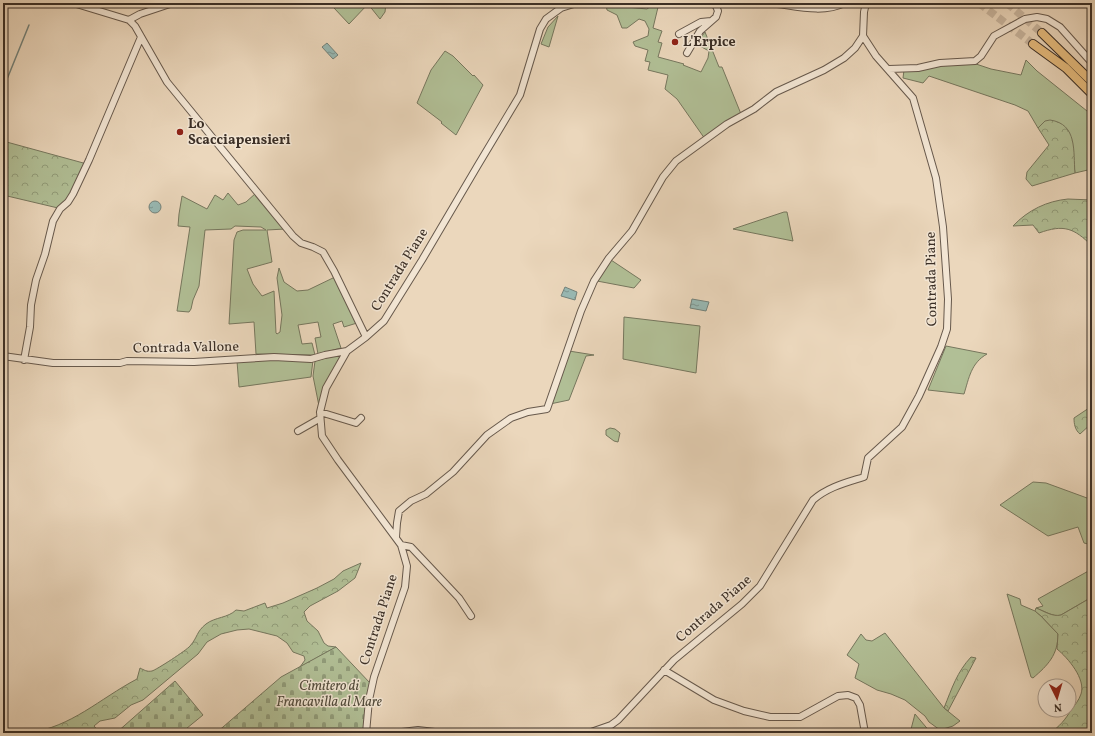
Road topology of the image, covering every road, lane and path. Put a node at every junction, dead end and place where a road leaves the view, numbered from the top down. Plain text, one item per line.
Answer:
1 (73, 3) edge
2 (173, 3) edge
3 (577, 3) edge
4 (712, 3) edge
5 (771, 3) edge
6 (845, 3) edge
7 (866, 3) edge
8 (129, 20) junction
9 (711, 21) junction
10 (1042, 33) tunnel mouth
11 (679, 34) dead end
12 (863, 36) junction
13 (141, 37) junction
14 (1033, 44) tunnel mouth
15 (687, 53) dead end
16 (1092, 63) edge
17 (889, 69) junction
18 (1092, 82) edge
19 (1092, 94) edge
20 (366, 337) junction
21 (347, 351) junction
22 (3, 356) edge
23 (24, 360) junction
24 (319, 416) junction
25 (361, 418) dead end
26 (298, 431) dead end
27 (396, 537) junction
28 (401, 544) junction
29 (471, 616) dead end
30 (664, 670) junction
31 (611, 725) junction
32 (366, 733) edge
33 (394, 733) edge
34 (444, 733) edge
35 (588, 733) edge
36 (610, 733) edge
37 (866, 733) edge

1 - 8 street
2 - 8 street
3 - 20 street, Contrada Piane
4 - 9 street
5 - 6 street
7 - 12 street
8 - 13 street
9 - 11 street
9 - 15 street
10 - 18 highway
12 - 17 street, Contrada Piane
12 - 27 street
13 - 20 street
13 - 23 street
14 - 19 highway
16 - 17 street
17 - 30 street, Contrada Piane
20 - 21 street, Contrada Piane
21 - 23 street, Contrada Vallone
21 - 24 street, Contrada Piane
22 - 23 street, Contrada Vallone
24 - 25 street
24 - 26 street
24 - 27 street, Contrada Piane
27 - 28 street, Contrada Piane
28 - 29 street
28 - 32 street, Contrada Piane
30 - 31 street, Contrada Piane
30 - 37 street
31 - 35 street, Contrada Piane
31 - 36 street
33 - 34 street

